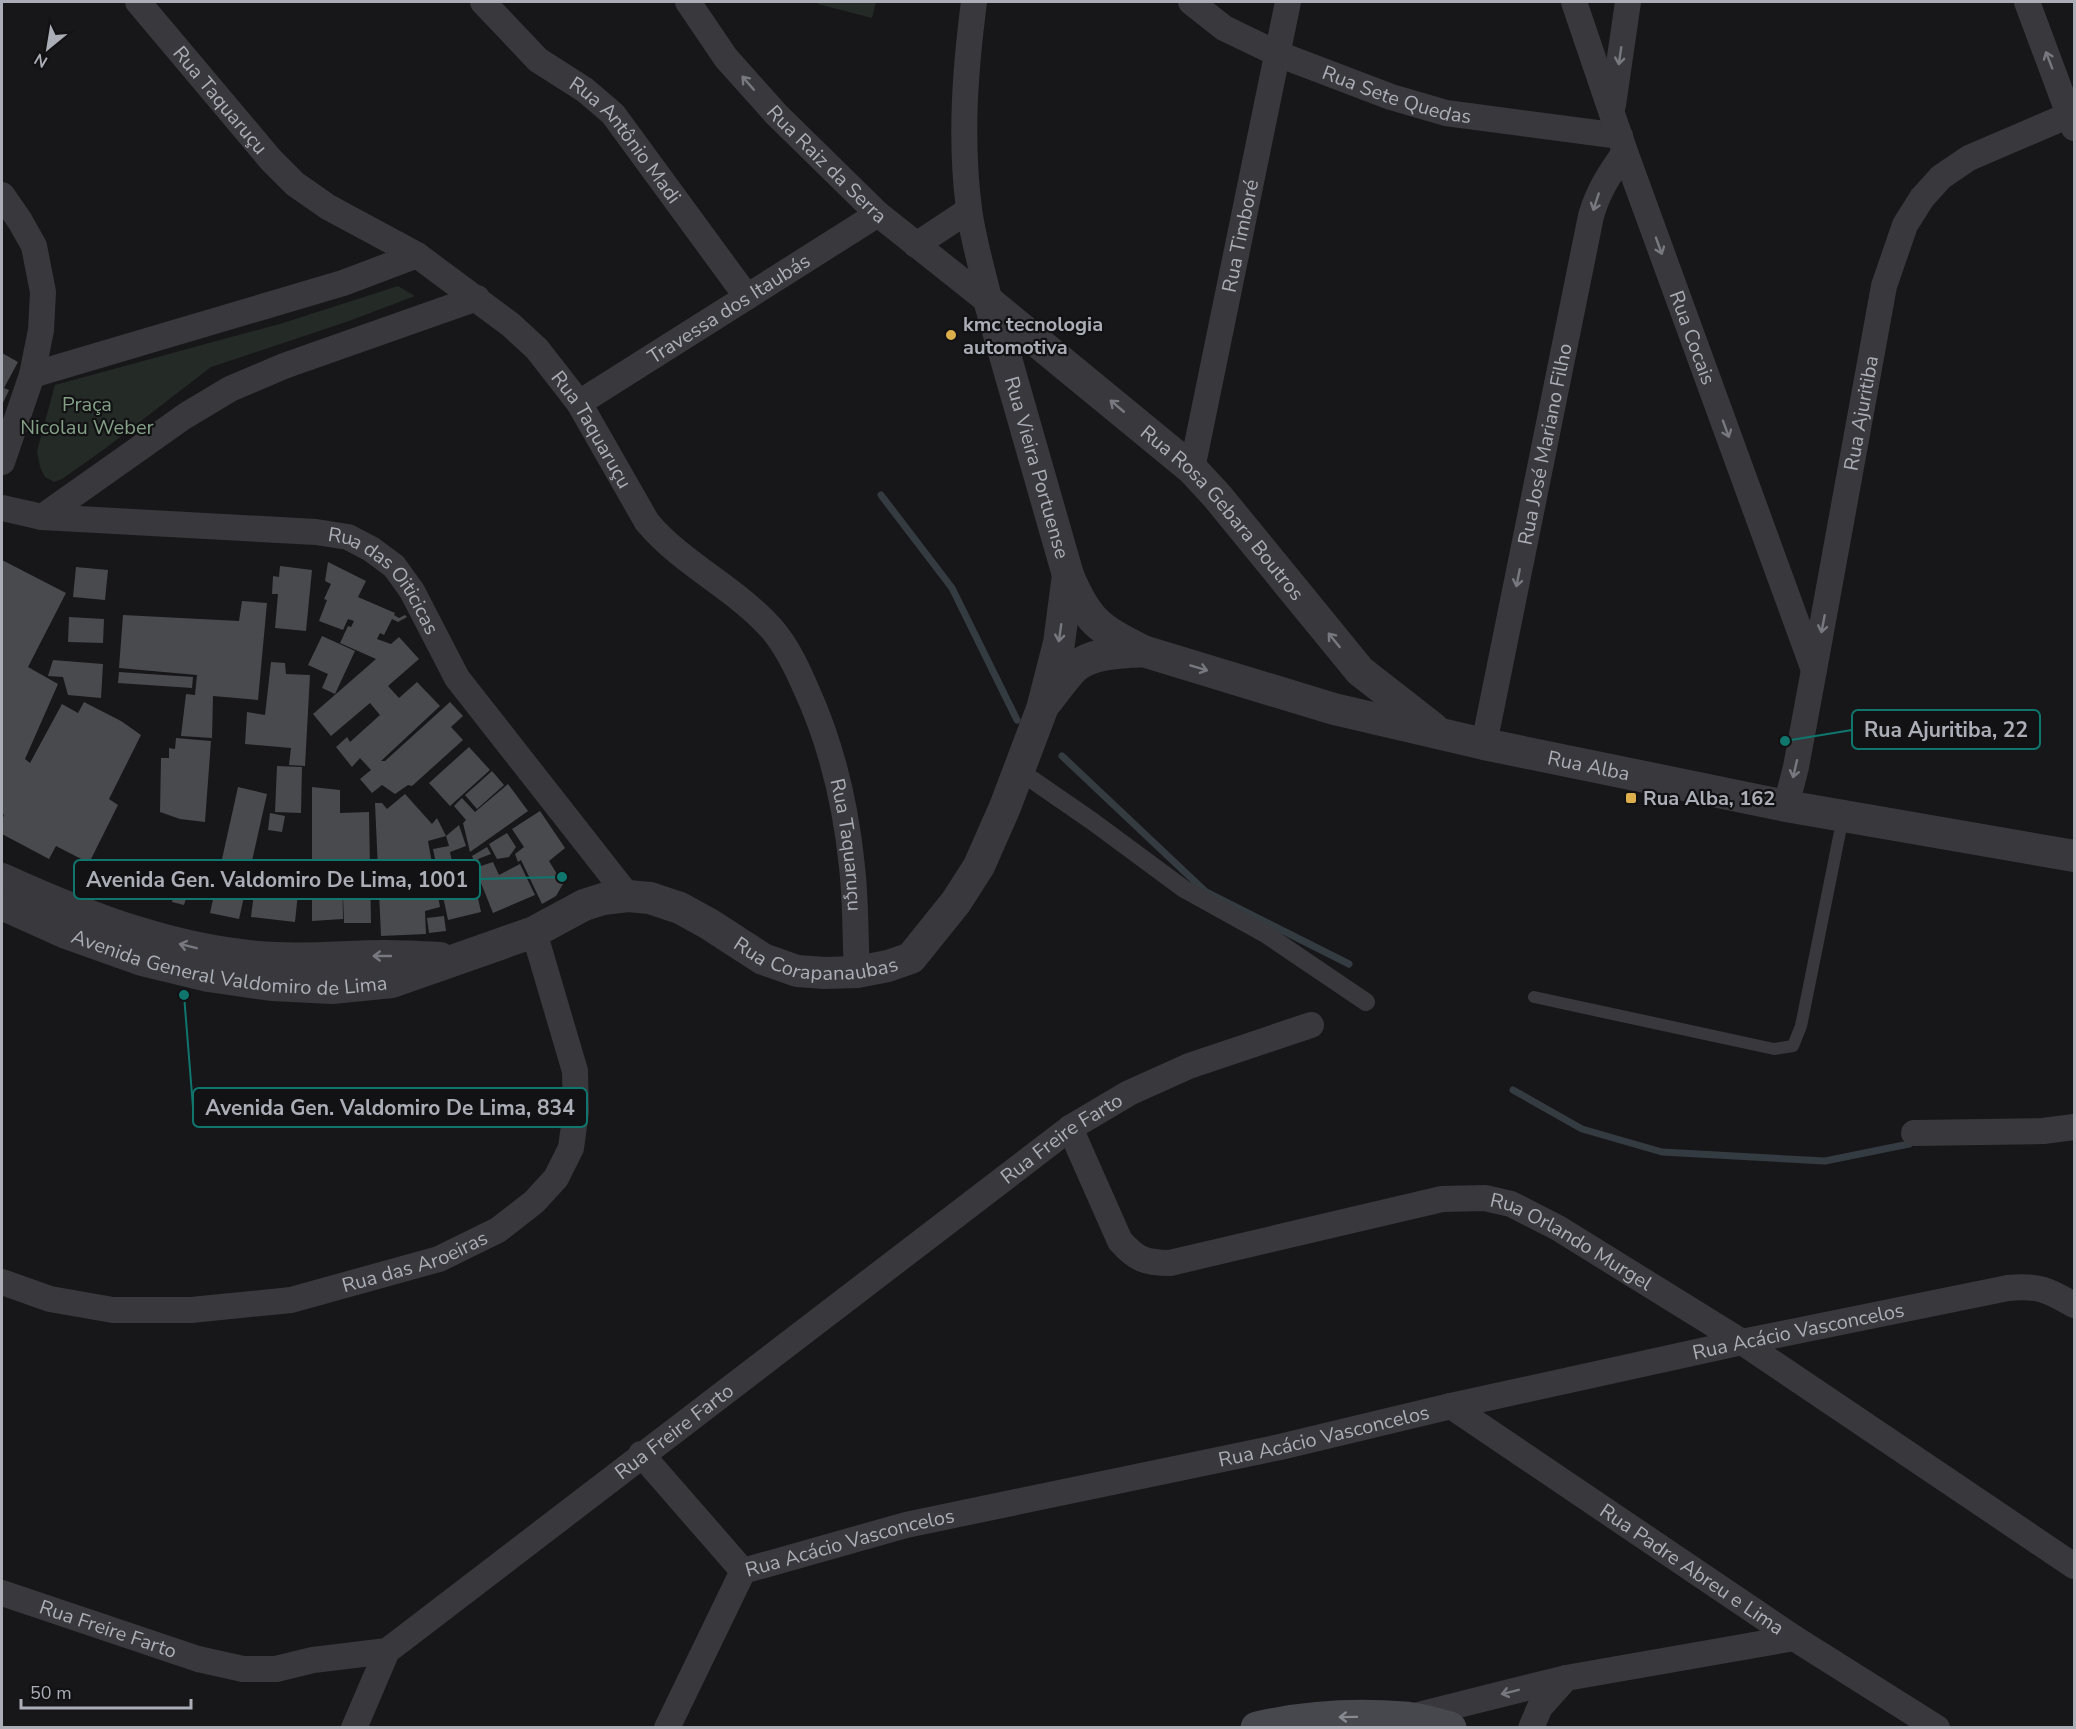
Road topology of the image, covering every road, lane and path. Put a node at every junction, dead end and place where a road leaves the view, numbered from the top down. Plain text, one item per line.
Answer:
1 (138, 2) edge
2 (483, 2) edge
3 (688, 2) edge
4 (974, 2) edge
5 (1191, 2) edge
6 (1288, 2) edge
7 (1574, 2) edge
8 (1628, 2) edge
9 (2027, 2) edge
10 (1278, 54) junction
11 (1612, 111) junction
12 (2073, 119) edge
13 (1622, 144) junction
14 (2, 195) edge
15 (969, 210) junction
16 (878, 214) junction
17 (916, 245) junction
18 (417, 255) junction
19 (747, 297) junction
20 (477, 298) junction
21 (990, 303) junction
22 (1033, 337) junction
23 (1009, 368) junction
24 (32, 375) junction
25 (579, 402) junction
26 (2, 462) edge
27 (1192, 469) junction
28 (2, 508) edge
29 (42, 517) junction
30 (1068, 575) junction
31 (1831, 578) junction
32 (1787, 595) junction
33 (1143, 651) junction
34 (1814, 670) junction
35 (1360, 671) junction
36 (1041, 709) junction
37 (1334, 709) junction
38 (1441, 734) junction
39 (1484, 744) junction
40 (1018, 770) junction
41 (1786, 806) junction
42 (1843, 817) junction
43 (2074, 856) edge
44 (2, 879) edge
45 (628, 896) junction
46 (2, 904) edge
47 (534, 932) junction
48 (462, 959) junction
49 (857, 972) junction
50 (1534, 997) dead end
51 (1366, 1002) dead end
52 (1311, 1025) dead end
53 (2074, 1127) edge
54 (1070, 1128) junction
55 (1914, 1132) dead end
56 (2, 1282) edge
57 (2074, 1305) edge
58 (1742, 1342) junction
59 (1450, 1406) junction
60 (641, 1454) junction
61 (2074, 1566) edge
62 (743, 1571) junction
63 (2, 1593) edge
64 (1794, 1638) junction
65 (387, 1651) junction
66 (1566, 1678) junction
67 (1406, 1718) junction
68 (354, 1728) edge
69 (667, 1728) edge
70 (1257, 1728) edge
71 (1450, 1728) edge
72 (1531, 1728) edge
73 (1937, 1728) edge

1 - 18 street, Rua Taquaruçu
2 - 19 street, Rua Antônio Madi
16 -> 3 street, Rua Raiz da Serra
4 - 15 street, Rua Vieira Portuense
5 - 10 street, Rua Sete Quedas
6 - 10 street, Rua Timboré
7 - 11 street, Rua Cocais
8 -> 11 street
12 -> 9 street
10 - 13 street, Rua Sete Quedas
10 - 27 street, Rua Timboré
11 - 13 street, Rua Cocais
12 - 31 street, Rua Ajuritiba
13 -> 32 street, Rua Cocais
13 -> 39 street, Rua José Mariano Filho
14 - 24 street
15 - 17 street
15 - 21 street, Rua Vieira Portuense
16 - 17 street, Rua Raiz da Serra
16 - 19 street, Travessa dos Itaubás
17 - 21 street, Rua Raiz da Serra
18 - 20 street, Rua Taquaruçu
18 - 24 street
19 - 25 street, Travessa dos Itaubás
20 - 25 street, Rua Taquaruçu
20 - 29 street
21 - 22 street, Rua Rosa Gebara Boutros
21 - 23 street, Rua Vieira Portuense
22 - 23 street
27 -> 22 street, Rua Rosa Gebara Boutros
23 - 30 street, Rua Vieira Portuense
24 - 26 street
25 - 49 street, Rua Taquaruçu
35 -> 27 street, Rua Rosa Gebara Boutros
28 - 29 street, Rua das Oiticicas
29 - 45 street, Rua das Oiticicas
30 - 33 street, Rua Vieira Portuense
30 -> 36 street, Rua Corapanaubas
31 - 32 street
31 -> 34 street, Rua Ajuritiba
32 - 34 street, Rua Cocais
33 - 36 street, Rua Corapanaubas
33 -> 37 street, Rua Alba
34 -> 41 street, Rua Ajuritiba
35 - 37 street
35 - 38 street, Rua Rosa Gebara Boutros
36 - 40 street, Rua Corapanaubas
37 - 38 street, Rua Alba
38 - 39 street, Rua Alba
39 - 41 street, Rua Alba
40 - 49 street, Rua Corapanaubas
40 - 51 street
41 - 42 street, Rua Alba
42 - 43 street, Rua Alba
42 - 50 lane
48 -> 44 street, Avenida General Valdomiro de Lima
45 - 47 street, Avenida General Valdomiro de Lima
45 - 49 street, Rua Corapanaubas
46 - 48 street, Avenida General Valdomiro de Lima
47 - 48 street, Avenida General Valdomiro de Lima
47 - 56 street, Rua das Aroeiras
52 - 54 street, Rua Freire Farto
53 - 55 street
54 - 58 street, Rua Orlando Murgel
54 - 60 street, Rua Freire Farto
57 - 58 street, Rua Acácio Vasconcelos
58 - 59 street, Rua Acácio Vasconcelos
58 - 61 street, Rua Orlando Murgel
59 - 62 street, Rua Acácio Vasconcelos
59 - 64 street, Rua Padre Abreu e Lima
60 - 62 street
60 - 65 street, Rua Freire Farto
62 - 69 street, Rua Acácio Vasconcelos
63 - 65 street, Rua Freire Farto
64 - 66 street
64 - 73 street, Rua Padre Abreu e Lima
65 - 68 street
66 -> 67 street
66 - 72 street
67 -> 70 main road
67 - 71 main road

